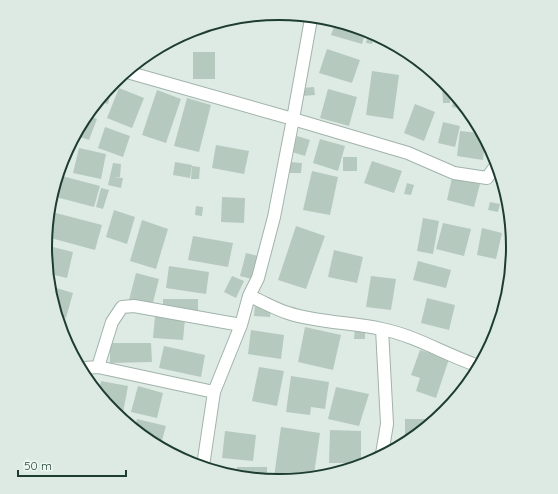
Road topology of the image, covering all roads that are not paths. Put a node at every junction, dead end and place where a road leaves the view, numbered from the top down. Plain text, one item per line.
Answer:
1 (310, 22) edge
2 (132, 74) edge
3 (293, 119) junction
4 (492, 170) edge
5 (250, 296) junction
6 (241, 325) junction
7 (382, 329) junction
8 (474, 364) edge
9 (98, 367) junction
10 (87, 368) edge
11 (214, 392) junction
12 (384, 448) edge
13 (204, 461) edge

1 - 3 street
2 - 3 street
3 - 4 street
3 - 5 street
5 - 6 street
5 - 7 street
6 - 9 street
6 - 11 street
7 - 8 street
7 - 12 street
9 - 10 street
9 - 11 street
11 - 13 street

